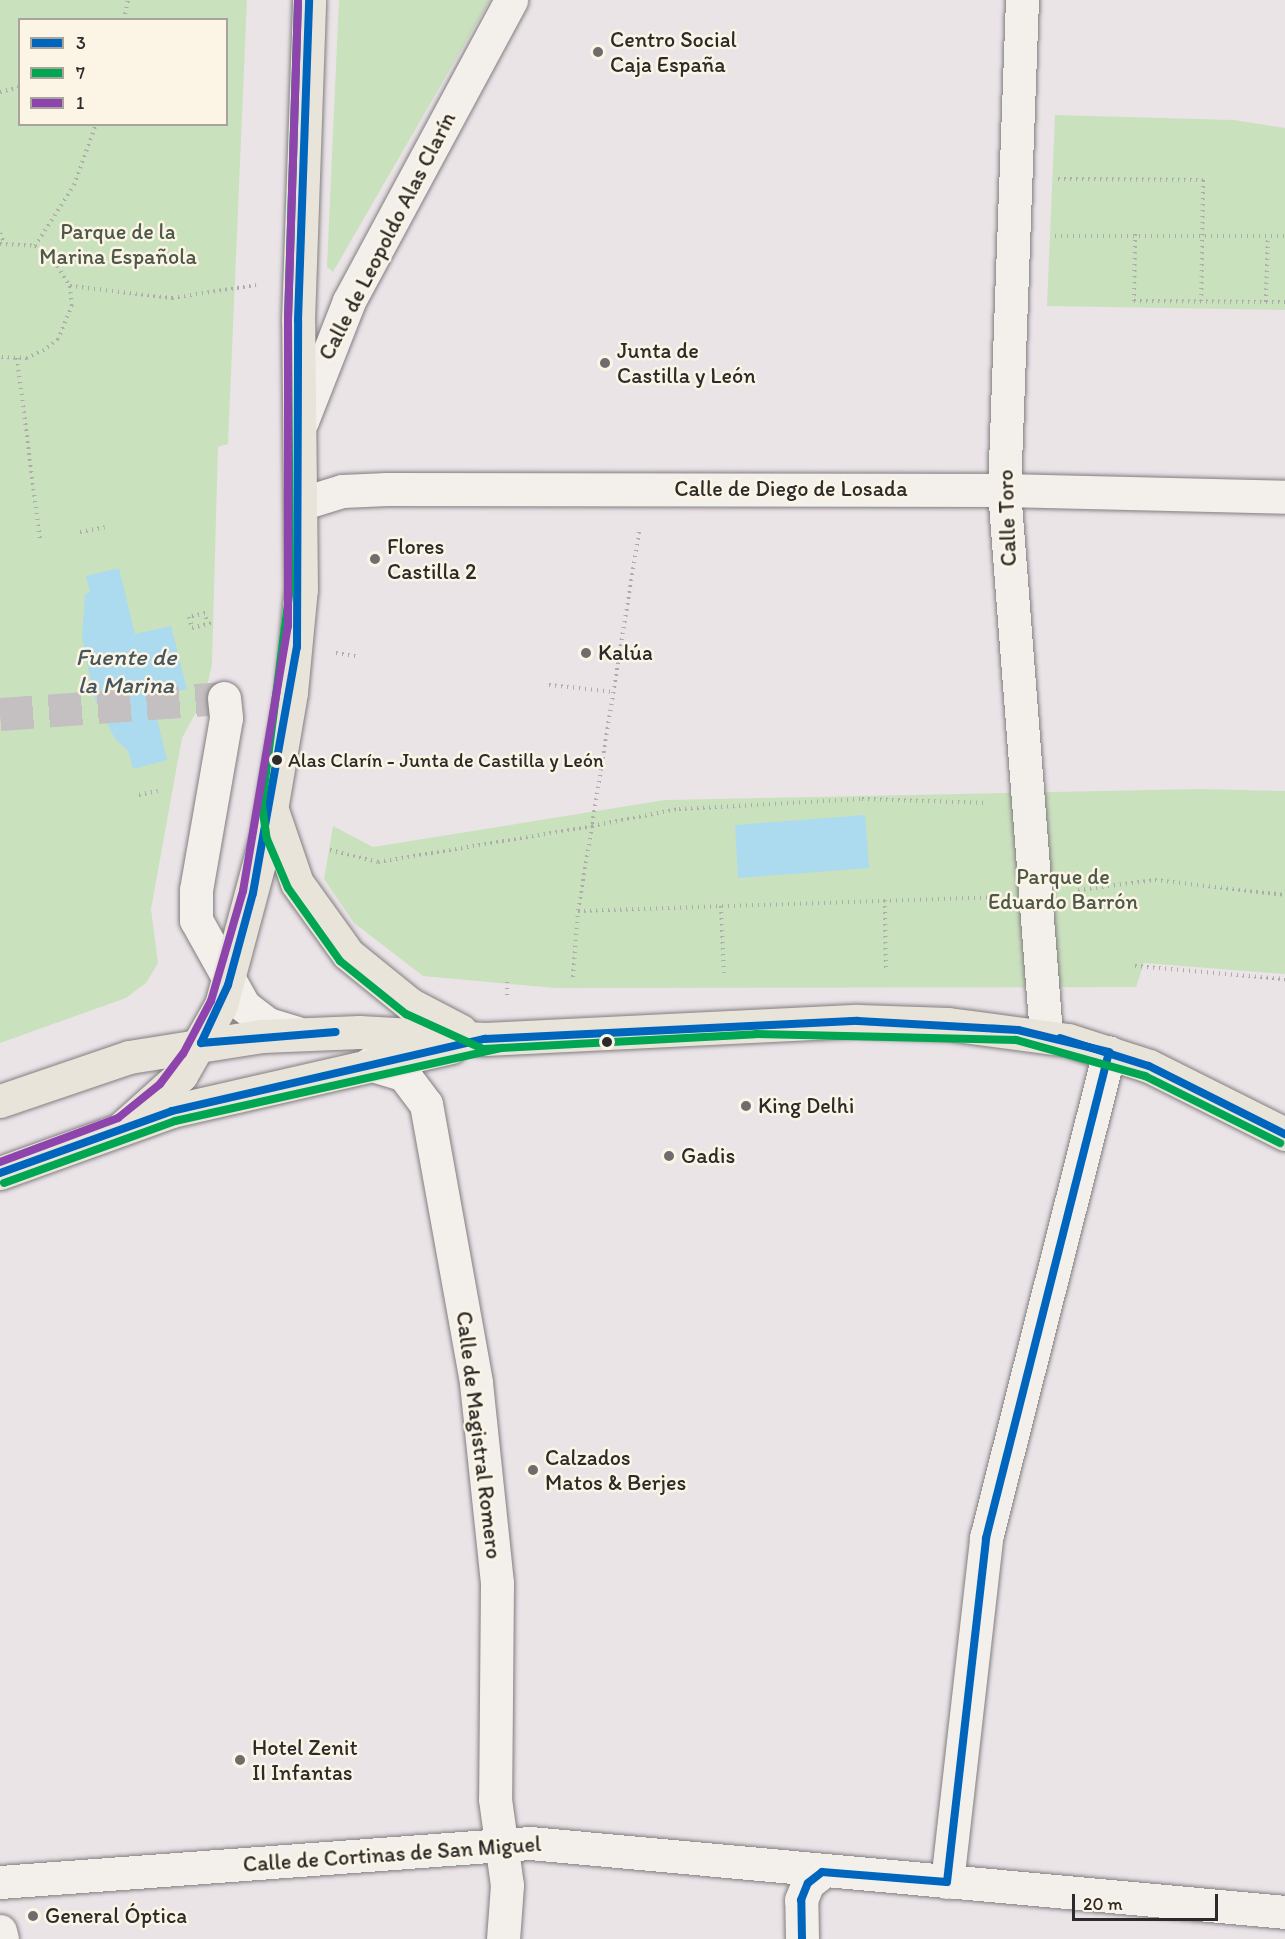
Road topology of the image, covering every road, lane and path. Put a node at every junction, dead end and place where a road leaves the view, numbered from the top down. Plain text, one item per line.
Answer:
1 (128, 0) edge
2 (309, 0) edge
3 (512, 0) edge
4 (1022, 0) edge
5 (124, 18) edge
6 (18, 88) edge
7 (0, 92) edge
8 (95, 126) edge
9 (1015, 178) junction
10 (0, 234) edge
11 (1135, 234) junction
12 (1201, 235) junction
13 (1013, 236) junction
14 (1268, 236) junction
15 (1285, 236) edge
16 (3, 244) edge
17 (35, 246) junction
18 (232, 285) dead end
19 (70, 286) junction
20 (1201, 301) junction
21 (1266, 302) junction
22 (1285, 302) edge
23 (0, 357) edge
24 (17, 358) junction
25 (298, 434) junction
26 (1004, 490) junction
27 (1285, 497) edge
28 (300, 504) junction
29 (105, 527) dead end
30 (80, 532) dead end
31 (40, 541) dead end
32 (636, 570) dead end
33 (206, 619) dead end
34 (211, 623) dead end
35 (549, 685) dead end
36 (615, 692) junction
37 (224, 698) dead end
38 (158, 791) dead end
39 (140, 795) dead end
40 (272, 804) junction
41 (1026, 804) junction
42 (592, 826) junction
43 (277, 836) junction
44 (1285, 894) edge
45 (1032, 895) junction
46 (885, 900) junction
47 (721, 906) junction
48 (578, 911) junction
49 (1135, 966) dead end
50 (886, 970) dead end
51 (724, 973) dead end
52 (573, 977) dead end
53 (1285, 979) edge
54 (228, 985) junction
55 (297, 1033) junction
56 (1046, 1035) junction
57 (485, 1039) junction
58 (201, 1043) junction
59 (1109, 1052) junction
60 (369, 1064) junction
61 (0, 1101) edge
62 (123, 1127) junction
63 (1285, 1134) edge
64 (0, 1173) edge
65 (501, 1844) junction
66 (822, 1872) junction
67 (0, 1882) edge
68 (947, 1882) junction
69 (1285, 1912) edge
70 (0, 1931) edge
71 (2, 1939) edge
72 (503, 1939) edge
73 (801, 1939) edge

1 - 5 path
2 - 25 main road
3 - 25 street, Calle de Leopoldo Alas Clarín
4 - 9 street, Calle Toro
6 - 7 path
8 - 17 path
9 - 12 path
9 - 13 street, Calle Toro
10 - 16 path
11 - 12 path
11 - 13 path
11 - 20 path
12 - 14 path
12 - 20 path
13 - 26 street, Calle Toro
14 - 15 path
14 - 21 path
16 - 17 path
17 - 19 path
18 - 19 path
19 - 24 path
20 - 21 path
21 - 22 path
23 - 24 path
24 - 31 path
25 - 28 main road, Calle de Leopoldo Alas Clarín
26 - 27 street, Calle de Diego de Losada
26 - 28 street, Calle de Diego de Losada
26 - 41 street, Calle Toro
28 - 40 main road, Calle de Leopoldo Alas Clarín
29 - 30 path
32 - 36 path
33 - 34 path
35 - 36 path
36 - 42 path
37 - 54 street
38 - 39 path
40 - 43 main road, Calle de Leopoldo Alas Clarín
40 - 54 main road, Calle de Leopoldo Alas Clarín
41 - 42 path
41 - 45 street, Calle Toro
42 - 43 path
42 - 48 path
43 - 57 main road, Calle de Leopoldo Alas Clarín
44 - 45 path
45 - 46 path
45 - 56 street, Calle Toro
46 - 47 path
46 - 50 path
47 - 48 path
47 - 51 path
48 - 52 path
49 - 53 path
54 - 55 street
54 - 58 main road, Calle de Leopoldo Alas Clarín
55 - 57 main road
55 - 58 main road
56 - 57 main road
56 - 59 main road
57 - 60 main road
58 - 61 main road
58 - 62 main road, Calle de Leopoldo Alas Clarín
59 - 63 main road
59 - 68 street
60 - 62 main road
60 - 65 street, Calle de Magistral Romero
62 - 64 main road
65 - 66 street, Calle de Cortinas de San Miguel
65 - 67 street, Calle de Cortinas de San Miguel
65 - 72 street, Calle de Magistral Romero
66 - 68 street, Calle de Cortinas de San Miguel
66 - 73 street
68 - 69 street, Calle de Cortinas de San Miguel
70 - 71 street

